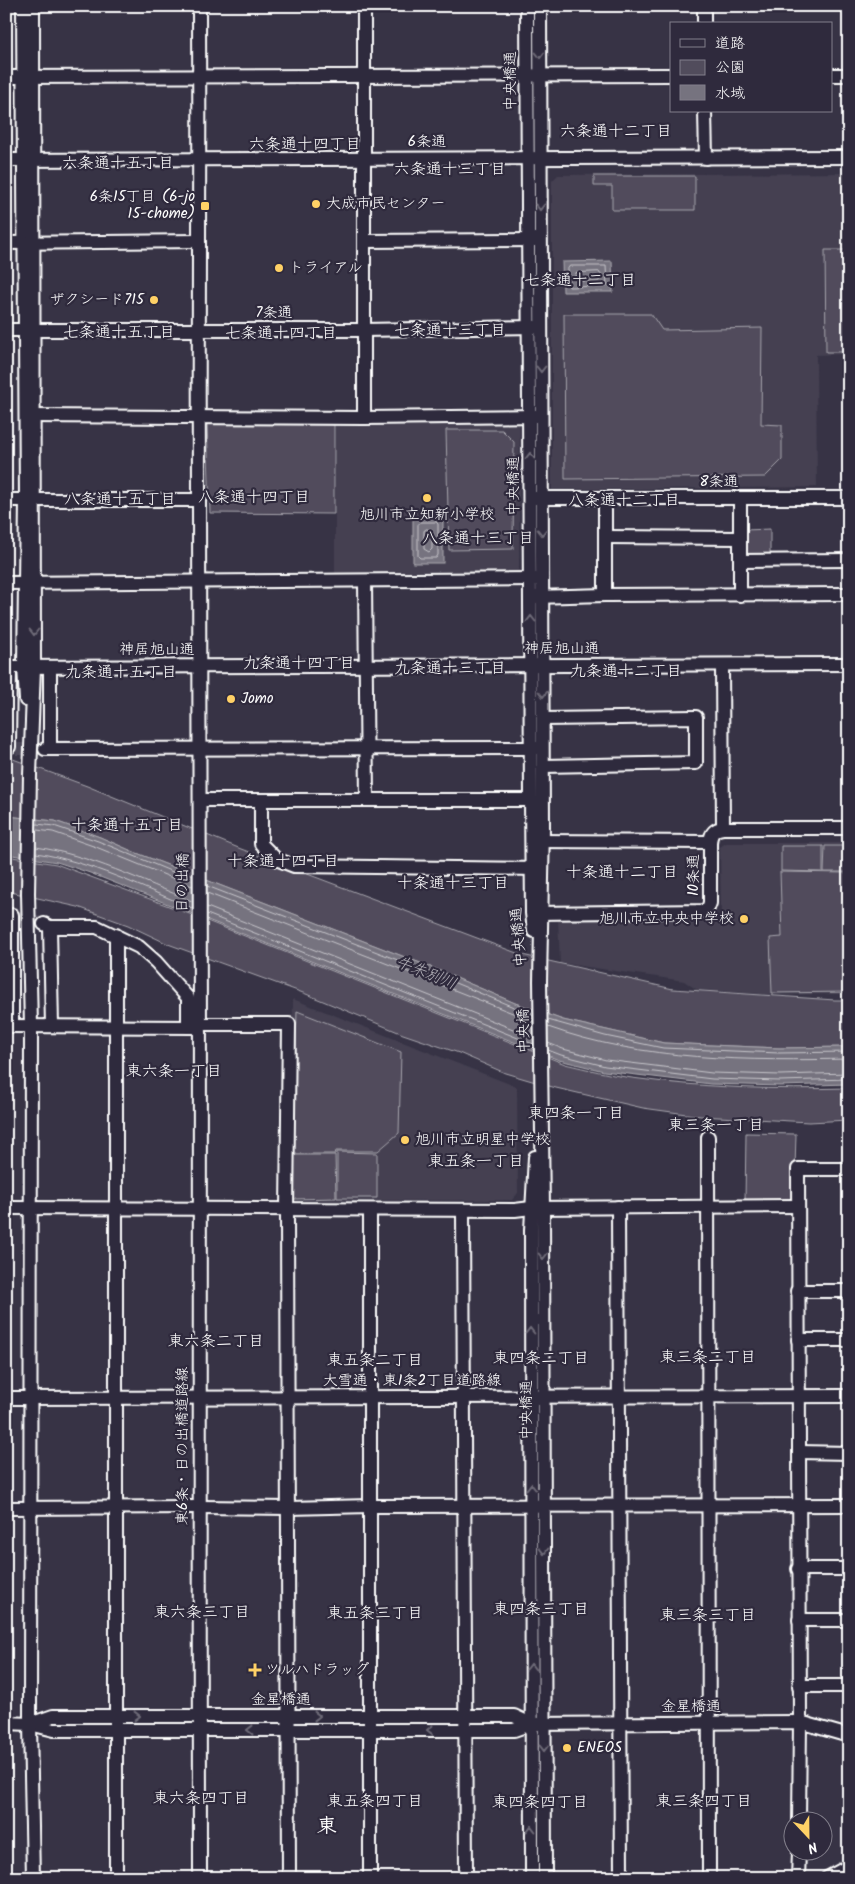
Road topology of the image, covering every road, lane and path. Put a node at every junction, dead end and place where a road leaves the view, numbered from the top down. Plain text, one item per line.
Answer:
1 (23, 6) edge
2 (32, 6) edge
3 (199, 6) edge
4 (364, 6) edge
5 (527, 6) edge
6 (540, 6) edge
7 (704, 6) edge
8 (704, 22) edge
9 (670, 75) edge
10 (832, 75) edge
11 (849, 75) edge
12 (365, 76) junction
13 (534, 76) junction
14 (6, 77) edge
15 (28, 77) junction
16 (199, 77) junction
17 (705, 112) edge
18 (849, 157) edge
19 (364, 158) junction
20 (534, 158) junction
21 (706, 158) junction
22 (28, 159) junction
23 (199, 159) junction
24 (6, 160) edge
25 (534, 240) junction
26 (200, 241) junction
27 (364, 241) junction
28 (6, 242) edge
29 (28, 242) junction
30 (535, 327) junction
31 (199, 329) junction
32 (6, 330) edge
33 (29, 330) junction
34 (364, 330) junction
35 (29, 416) junction
36 (199, 416) junction
37 (535, 416) junction
38 (364, 418) junction
39 (536, 498) junction
40 (605, 498) junction
41 (740, 498) junction
42 (849, 498) edge
43 (6, 500) edge
44 (30, 500) junction
45 (199, 500) junction
46 (606, 537) junction
47 (739, 538) junction
48 (849, 560) edge
49 (740, 561) junction
50 (536, 579) junction
51 (365, 582) junction
52 (6, 583) edge
53 (29, 583) junction
54 (200, 583) junction
55 (849, 594) edge
56 (605, 595) junction
57 (740, 595) junction
58 (536, 597) junction
59 (849, 664) edge
60 (722, 665) junction
61 (200, 666) junction
62 (367, 666) junction
63 (537, 666) junction
64 (8, 667) edge
65 (29, 667) junction
66 (50, 667) junction
67 (543, 719) junction
68 (10, 748) edge
69 (368, 748) junction
70 (537, 748) junction
71 (200, 749) junction
72 (543, 766) junction
73 (261, 800) junction
74 (367, 800) junction
75 (531, 800) junction
76 (200, 806) junction
77 (722, 828) junction
78 (849, 828) edge
79 (538, 841) junction
80 (710, 842) junction
81 (538, 869) junction
82 (537, 913) junction
83 (11, 915) edge
84 (116, 935) junction
85 (199, 954) joint
86 (540, 981) joint
87 (9, 1026) edge
88 (31, 1026) junction
89 (52, 1026) junction
90 (116, 1026) junction
91 (195, 1026) junction
92 (541, 1080) joint
93 (708, 1137) dead end
94 (849, 1169) edge
95 (797, 1206) junction
96 (618, 1207) junction
97 (708, 1207) junction
98 (6, 1208) edge
99 (30, 1208) junction
100 (116, 1208) junction
101 (537, 1208) junction
102 (199, 1209) junction
103 (287, 1210) junction
104 (370, 1210) junction
105 (463, 1210) junction
106 (798, 1291) junction
107 (849, 1291) edge
108 (798, 1340) junction
109 (849, 1340) edge
110 (619, 1396) junction
111 (708, 1396) junction
112 (798, 1396) junction
113 (849, 1396) edge
114 (116, 1397) junction
115 (288, 1397) junction
116 (464, 1397) junction
117 (530, 1397) junction
118 (544, 1397) junction
119 (6, 1398) edge
120 (31, 1398) junction
121 (200, 1398) junction
122 (369, 1398) junction
123 (799, 1452) junction
124 (849, 1453) edge
125 (849, 1505) edge
126 (370, 1506) junction
127 (465, 1506) junction
128 (531, 1506) junction
129 (544, 1506) junction
130 (619, 1506) junction
131 (708, 1506) junction
132 (798, 1506) junction
133 (31, 1507) junction
134 (116, 1507) junction
135 (200, 1507) junction
136 (6, 1508) edge
137 (289, 1508) junction
138 (798, 1569) junction
139 (849, 1569) edge
140 (799, 1620) junction
141 (849, 1620) edge
142 (799, 1686) junction
143 (849, 1686) edge
144 (117, 1716) junction
145 (200, 1716) junction
146 (289, 1716) junction
147 (370, 1716) junction
148 (466, 1716) junction
149 (800, 1722) junction
150 (6, 1723) edge
151 (620, 1723) junction
152 (709, 1723) junction
153 (30, 1724) junction
154 (531, 1724) junction
155 (544, 1724) junction
156 (117, 1730) junction
157 (200, 1730) junction
158 (289, 1730) junction
159 (370, 1730) junction
160 (466, 1730) junction
161 (849, 1736) edge
162 (799, 1812) edge
163 (799, 1862) edge
164 (849, 1866) edge
165 (32, 1878) edge
166 (116, 1878) edge
167 (200, 1878) edge
168 (289, 1878) edge
169 (370, 1878) edge
170 (466, 1878) edge
171 (532, 1878) edge
172 (545, 1878) edge
173 (621, 1878) edge
174 (709, 1878) edge
175 (798, 1878) edge
176 (827, 1878) edge

1 - 15 street
2 - 15 street
3 - 16 street
4 - 12 street
5 - 13 street, 中央橋通
6 -> 13 street, 中央橋通
7 - 8 street
9 - 13 street
10 - 11 street
12 - 13 street
12 - 16 street
12 - 19 street
13 - 20 street, 中央橋通
14 - 15 street
15 - 16 street
15 - 22 street
16 - 23 street
17 - 21 street
18 - 21 street, 6条通
19 - 20 street, 6条通
19 - 23 street, 6条通
19 - 27 street
20 - 21 street, 6条通
20 - 25 street, 中央橋通
22 - 23 street, 6条通
22 - 24 street, 6条通
22 - 29 street
23 - 26 street
25 - 27 street
25 - 30 street, 中央橋通
26 - 29 street
26 - 31 street
27 - 34 street
28 - 29 street
29 - 33 street
30 - 34 street, 7条通
30 - 37 street, 中央橋通
31 - 33 street, 7条通
31 - 34 street, 7条通
31 - 36 street
32 - 33 street, 7条通
33 - 35 street
34 - 38 street
35 - 36 street
35 - 44 street
36 - 38 street
36 - 45 street
37 - 38 street
37 - 39 street, 中央橋通
39 - 40 street, 8条通
39 - 50 street, 中央橋通
40 - 41 street, 8条通
40 - 46 street
41 - 42 street, 8条通
41 - 47 street
43 - 44 street
44 - 45 street
44 - 53 street
45 - 54 street
46 - 47 street
46 - 56 street
47 - 49 street
48 - 49 street
49 - 57 street
50 - 51 street
50 - 58 street, 中央橋通
51 - 54 street
51 - 62 street
52 - 53 street
53 - 54 street
53 - 65 street
54 - 61 street
55 - 57 street
56 - 57 street
56 - 58 street
58 - 63 street, 中央橋通
59 - 60 street, 神居旭山通
60 - 63 street, 神居旭山通
60 - 77 street
61 - 62 street, 神居旭山通
61 - 66 street, 神居旭山通
61 - 71 street
62 - 63 street, 神居旭山通
62 - 69 street
63 -> 67 street, 中央橋通
63 - 70 street, 中央橋通
64 - 65 street, 神居旭山通
64 - 68 street
65 - 66 street, 神居旭山通
65 - 88 street
66 - 71 street
67 - 70 street, 中央橋通
67 - 72 street
69 - 70 street
69 - 71 street
69 - 74 street
70 - 72 street, 中央橋通
70 - 75 street, 中央橋通
71 - 76 street
72 - 79 street, 中央橋通
73 - 74 street
73 - 76 street
73 - 81 street
74 - 75 street
75 - 79 street, 中央橋通
76 - 85 street, 日の出橋
77 - 78 street
77 - 80 street, 10条通
79 - 80 street
79 - 81 street, 中央橋通
80 - 82 street, 10条通
81 - 82 street, 中央橋通
82 - 86 street, 中央橋通
83 - 87 street
84 - 89 street
84 - 90 street
84 - 91 street
85 - 91 street, 東6条・日の出橋道路線
86 - 92 street, 中央橋
87 - 88 street
88 - 89 street
88 - 99 street
89 - 90 street
90 - 91 street
90 - 100 street
91 - 102 street, 東6条・日の出橋道路線
91 - 103 street
92 - 101 street, 中央橋通
93 - 97 street
94 - 95 street
95 - 97 street
95 - 106 street
96 - 97 street
96 - 101 street
96 - 110 street
97 - 111 street
98 - 99 street
99 - 100 street
99 - 120 street
100 - 102 street
100 - 114 street
101 - 105 street
117 -> 101 street, 中央橋通
101 -> 118 street, 中央橋通
102 - 103 street
102 - 121 street, 東6条・日の出橋道路線
103 - 104 street
103 - 115 street
104 - 105 street
104 - 122 street
105 - 116 street
106 - 107 street
106 - 108 street
108 - 109 street
108 - 112 street
110 - 111 street, 大雪通・東1条2丁目道路線
110 - 118 street, 大雪通・東1条2丁目道路線
110 - 130 street
111 - 112 street, 大雪通・東1条2丁目道路線
111 - 131 street
112 - 113 street, 大雪通・東1条2丁目道路線
112 - 123 street
114 - 120 street, 大雪通・東1条2丁目道路線
114 - 121 street, 大雪通・東1条2丁目道路線
114 - 134 street
115 - 121 street, 大雪通・東1条2丁目道路線
115 - 122 street, 大雪通・東1条2丁目道路線
115 - 137 street
116 - 117 street, 大雪通・東1条2丁目道路線
116 - 122 street, 大雪通・東1条2丁目道路線
116 - 127 street
117 - 118 street, 大雪通・東1条2丁目道路線
128 -> 117 street, 中央橋通
118 - 129 street, 中央橋通
119 - 120 street, 大雪通・東1条2丁目道路線
120 - 133 street
121 - 135 street, 東6条・日の出橋道路線
122 - 126 street
123 - 124 street
123 - 132 street
125 - 132 street
126 - 127 street
126 - 137 street
126 - 147 street
127 - 128 street
127 - 148 street
128 - 129 street
154 -> 128 street, 中央橋通
129 - 130 street
129 -> 155 street, 中央橋通
130 - 131 street
130 - 151 street
131 - 132 street
131 - 152 street
132 - 138 street
133 - 134 street
133 - 136 street
133 - 153 street
134 - 135 street
134 - 144 street
135 - 137 street
135 - 145 street, 東6条・日の出橋道路線
137 - 146 street
138 - 139 street
138 - 140 street
140 - 141 street
140 - 142 street
142 - 143 street
142 - 149 street
144 -> 145 street, 金星橋通
144 - 153 street, 金星橋通
144 - 156 street
145 - 146 street, 金星橋通
145 - 157 street, 東6条・日の出橋道路線
146 -> 147 street, 金星橋通
146 - 158 street
147 - 148 street, 金星橋通
147 - 159 street
148 - 154 street, 金星橋通
148 - 160 street
149 - 152 street, 金星橋通
149 - 161 street, 金星橋通
149 - 162 street
150 - 153 street, 金星橋通
151 - 152 street, 金星橋通
151 - 155 street, 金星橋通
151 - 173 street
152 - 174 street
153 - 156 street, 金星橋通
153 - 165 street
154 - 155 street, 金星橋通
154 - 160 street, 金星橋通
171 -> 154 street, 中央橋通
155 -> 172 street, 中央橋通
156 - 157 street, 金星橋通
156 - 166 street
158 -> 157 street, 金星橋通
157 - 167 street, 東6条・日の出橋道路線
158 - 159 street, 金星橋通
158 - 168 street
160 -> 159 street, 金星橋通
159 - 169 street
160 - 170 street
163 - 175 street
164 - 176 street

